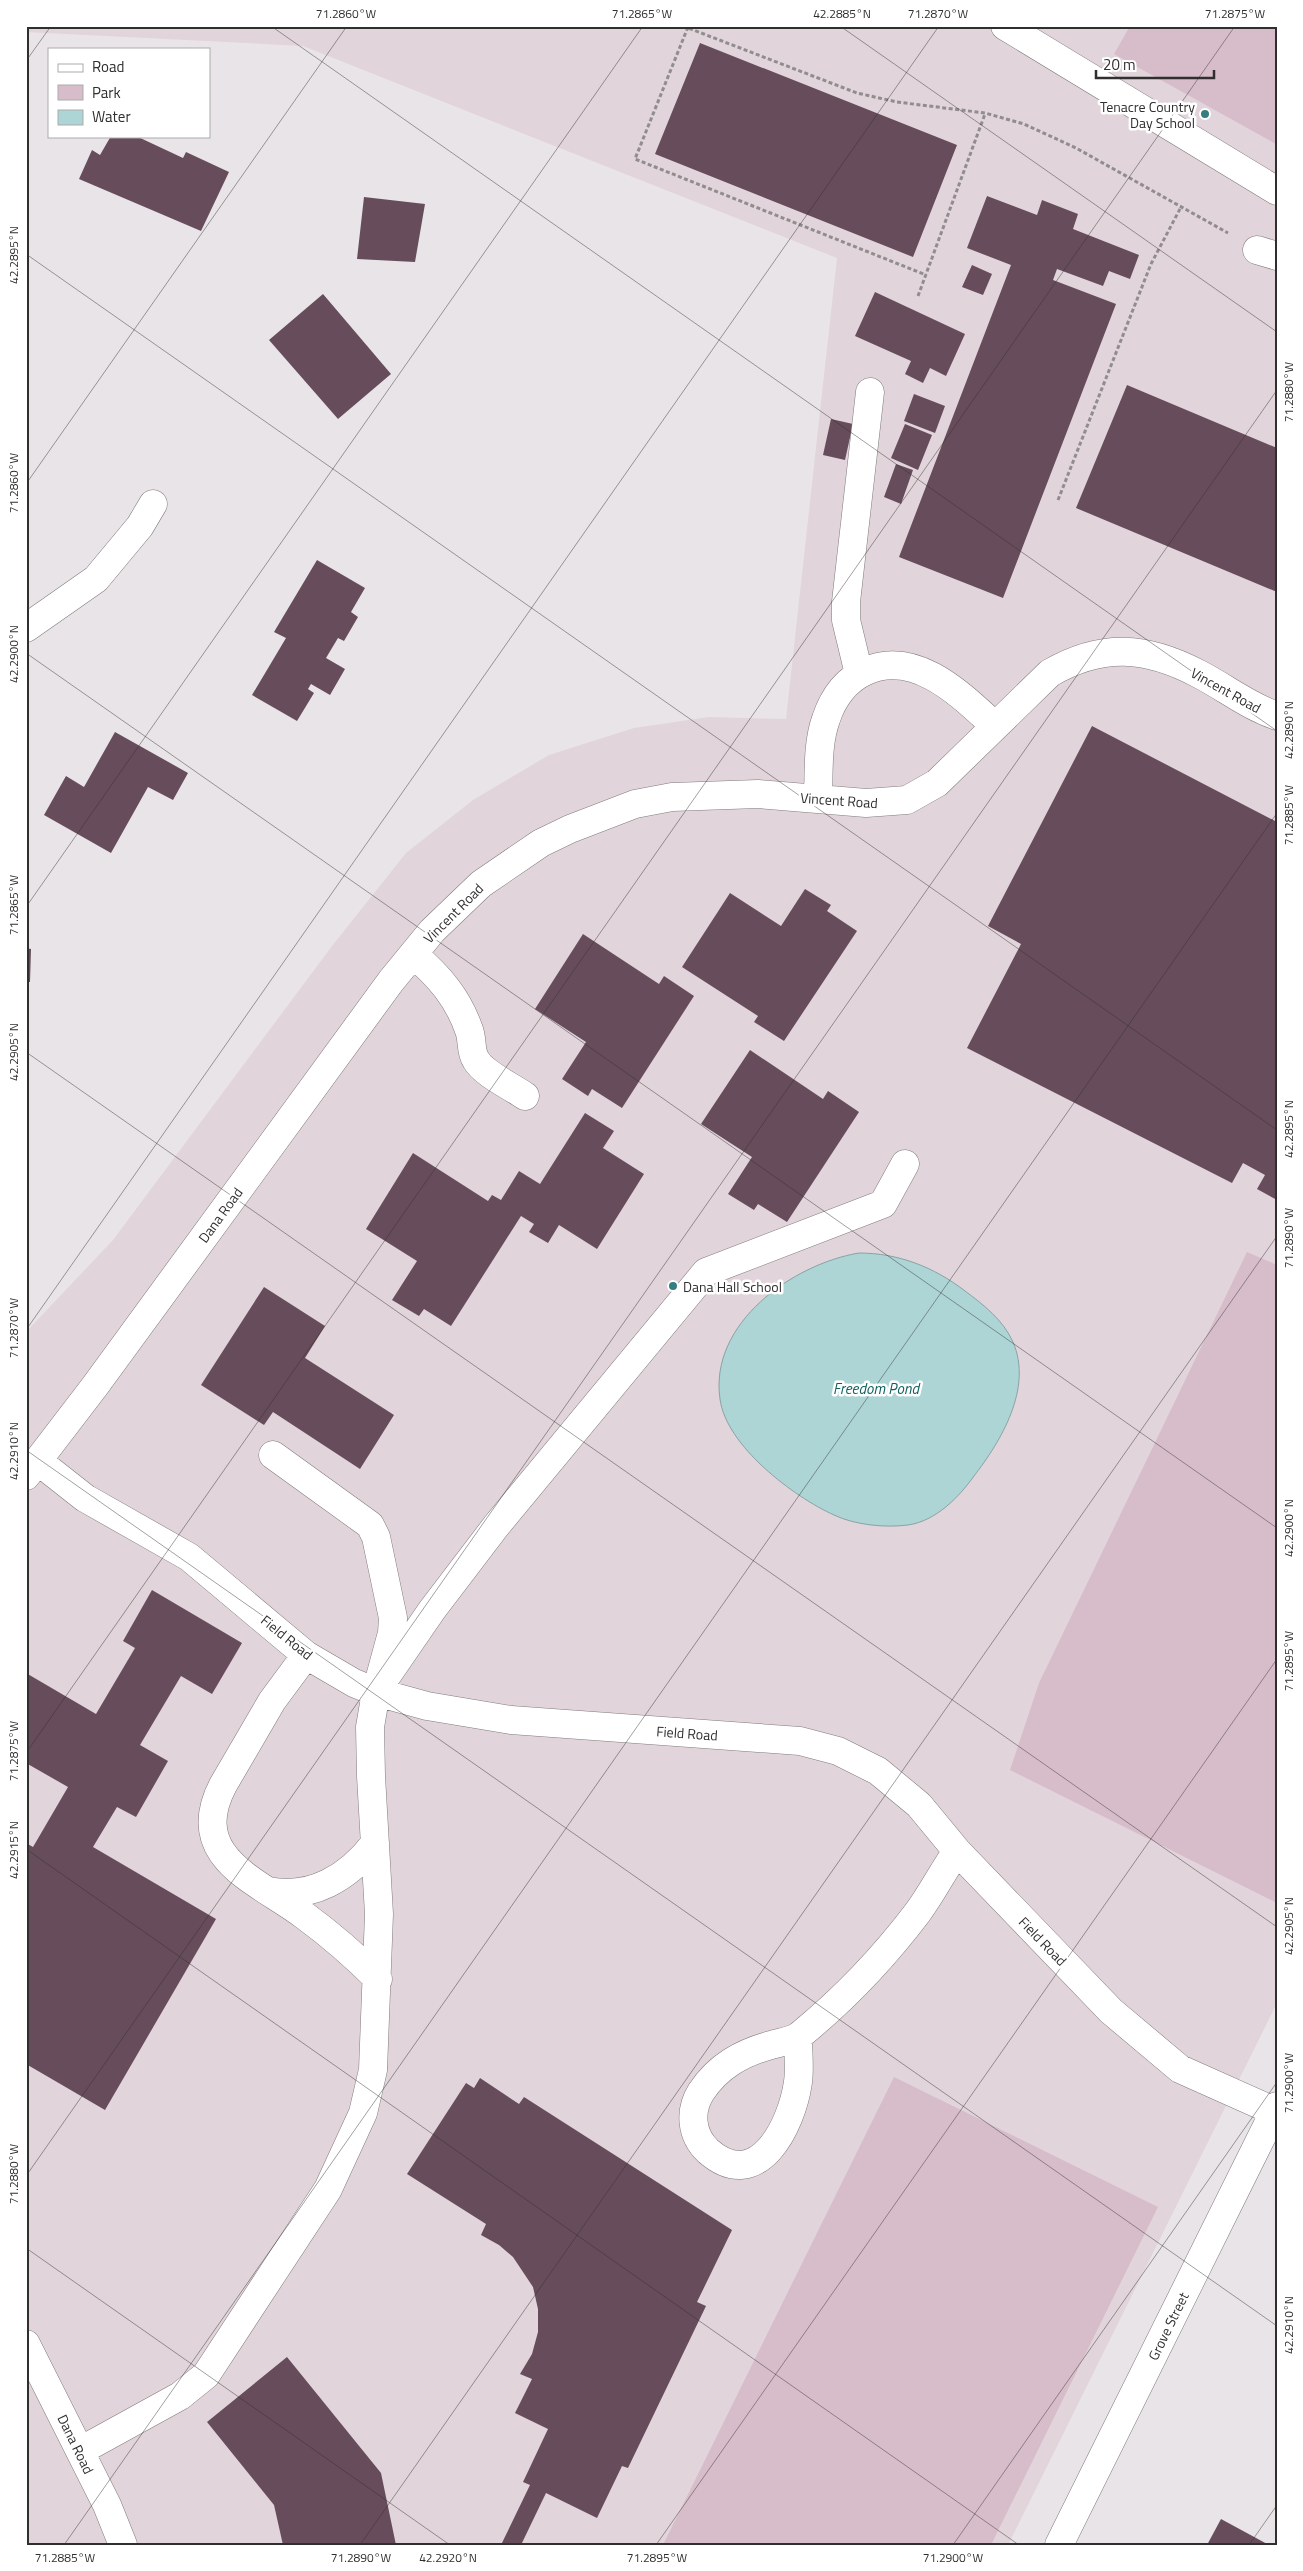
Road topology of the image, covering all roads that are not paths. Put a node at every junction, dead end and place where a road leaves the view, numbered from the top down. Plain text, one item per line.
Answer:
1 (1005, 26) edge
2 (1277, 191) edge
3 (870, 392) dead end
4 (153, 504) dead end
5 (26, 628) edge
6 (860, 674) junction
7 (1277, 716) edge
8 (995, 726) junction
9 (818, 799) junction
10 (413, 954) junction
11 (525, 1096) dead end
12 (906, 1164) dead end
13 (273, 1455) dead end
14 (32, 1469) edge
15 (306, 1655) junction
16 (376, 1692) junction
17 (375, 1843) junction
18 (956, 1851) junction
19 (268, 1891) junction
20 (378, 1979) junction
21 (798, 2037) junction
22 (1276, 2109) edge
23 (26, 2344) edge
24 (80, 2452) junction
25 (123, 2545) edge
26 (1059, 2545) edge

1 - 2 street
3 - 6 street
4 - 5 street
6 - 8 street
6 - 9 street
7 - 8 street, Vincent Road
8 - 9 street, Vincent Road
9 - 10 street, Vincent Road
10 - 11 street
10 - 14 street, Dana Road
12 - 16 street
13 - 16 street
14 - 15 street, Field Road
15 - 16 street, Field Road
15 - 19 street
16 - 17 street
16 - 18 street, Field Road
17 - 19 street
17 - 20 street
18 - 21 street
18 - 22 street, Field Road
19 - 20 street
20 - 24 street
21 - 21 street
22 - 26 street, Grove Street
23 - 24 street, Dana Road
24 - 25 street, Dana Road

